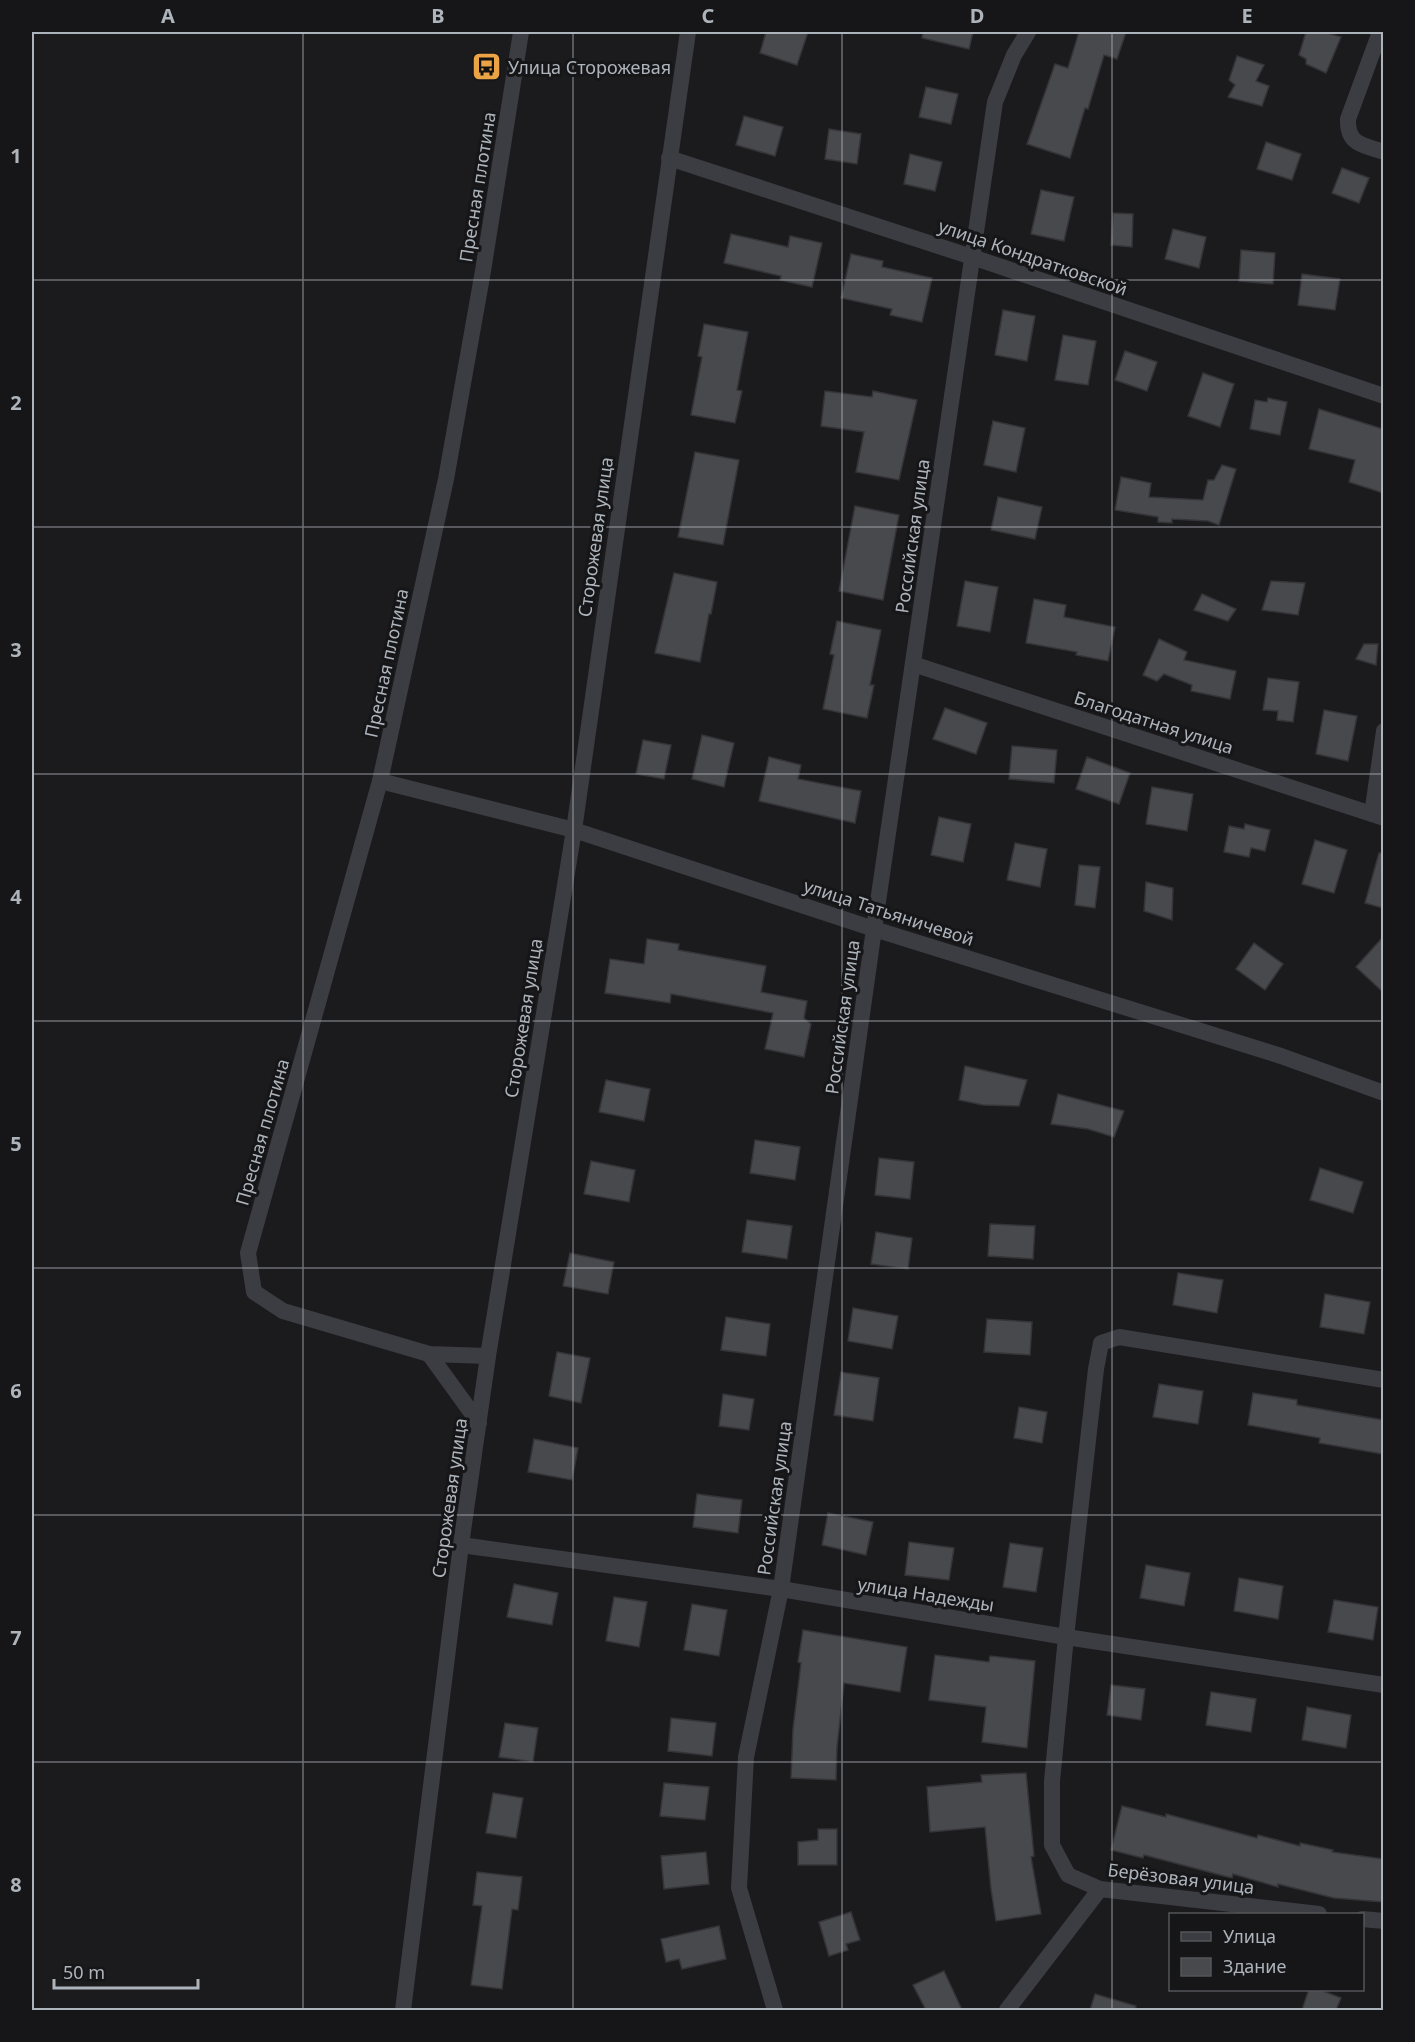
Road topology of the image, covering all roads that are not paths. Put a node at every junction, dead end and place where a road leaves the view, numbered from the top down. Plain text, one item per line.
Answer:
1 (521, 32) edge
2 (688, 32) edge
3 (1028, 32) edge
4 (1381, 37) edge
5 (1383, 152) edge
6 (669, 158) junction
7 (972, 257) junction
8 (1383, 396) edge
9 (913, 664) junction
10 (1383, 731) edge
11 (380, 781) junction
12 (1378, 816) edge
13 (574, 830) junction
14 (874, 929) junction
15 (1383, 1093) edge
16 (429, 1354) junction
17 (488, 1356) junction
18 (1383, 1380) edge
19 (478, 1423) junction
20 (461, 1545) junction
21 (781, 1590) junction
22 (1066, 1637) junction
23 (1383, 1685) edge
24 (1100, 1889) junction
25 (1310, 1913) edge
26 (1364, 1919) edge
27 (1383, 1921) edge
28 (403, 2010) edge
29 (775, 2010) edge
30 (1007, 2010) edge

1 - 11 street, Пресная плотина
2 - 6 street, Сторожевая улица
3 - 7 street, Российская улица
4 - 5 street
6 - 7 street, улица Кондратковской
6 - 13 street, Сторожевая улица
7 - 8 street, улица Кондратковской
7 - 9 street, Российская улица
9 - 12 street, Благодатная улица
9 - 14 street, Российская улица
10 - 12 street
11 - 13 street, улица Татьяничевой
11 - 16 street, Пресная плотина
13 - 14 street, улица Татьяничевой
13 - 17 street, Сторожевая улица
14 - 15 street, улица Татьяничевой
14 - 21 street, Российская улица
16 - 17 street
16 - 19 street
17 - 19 street, Сторожевая улица
18 - 22 street, Берёзовая улица
19 - 20 street, Сторожевая улица
20 - 21 street, улица Надежды
20 - 28 street, Сторожевая улица
21 - 22 street, улица Надежды
21 - 29 street, Российская улица
22 - 23 street, улица Надежды
22 - 24 street, Берёзовая улица
24 - 25 street, Берёзовая улица
24 - 30 street
26 - 27 street

